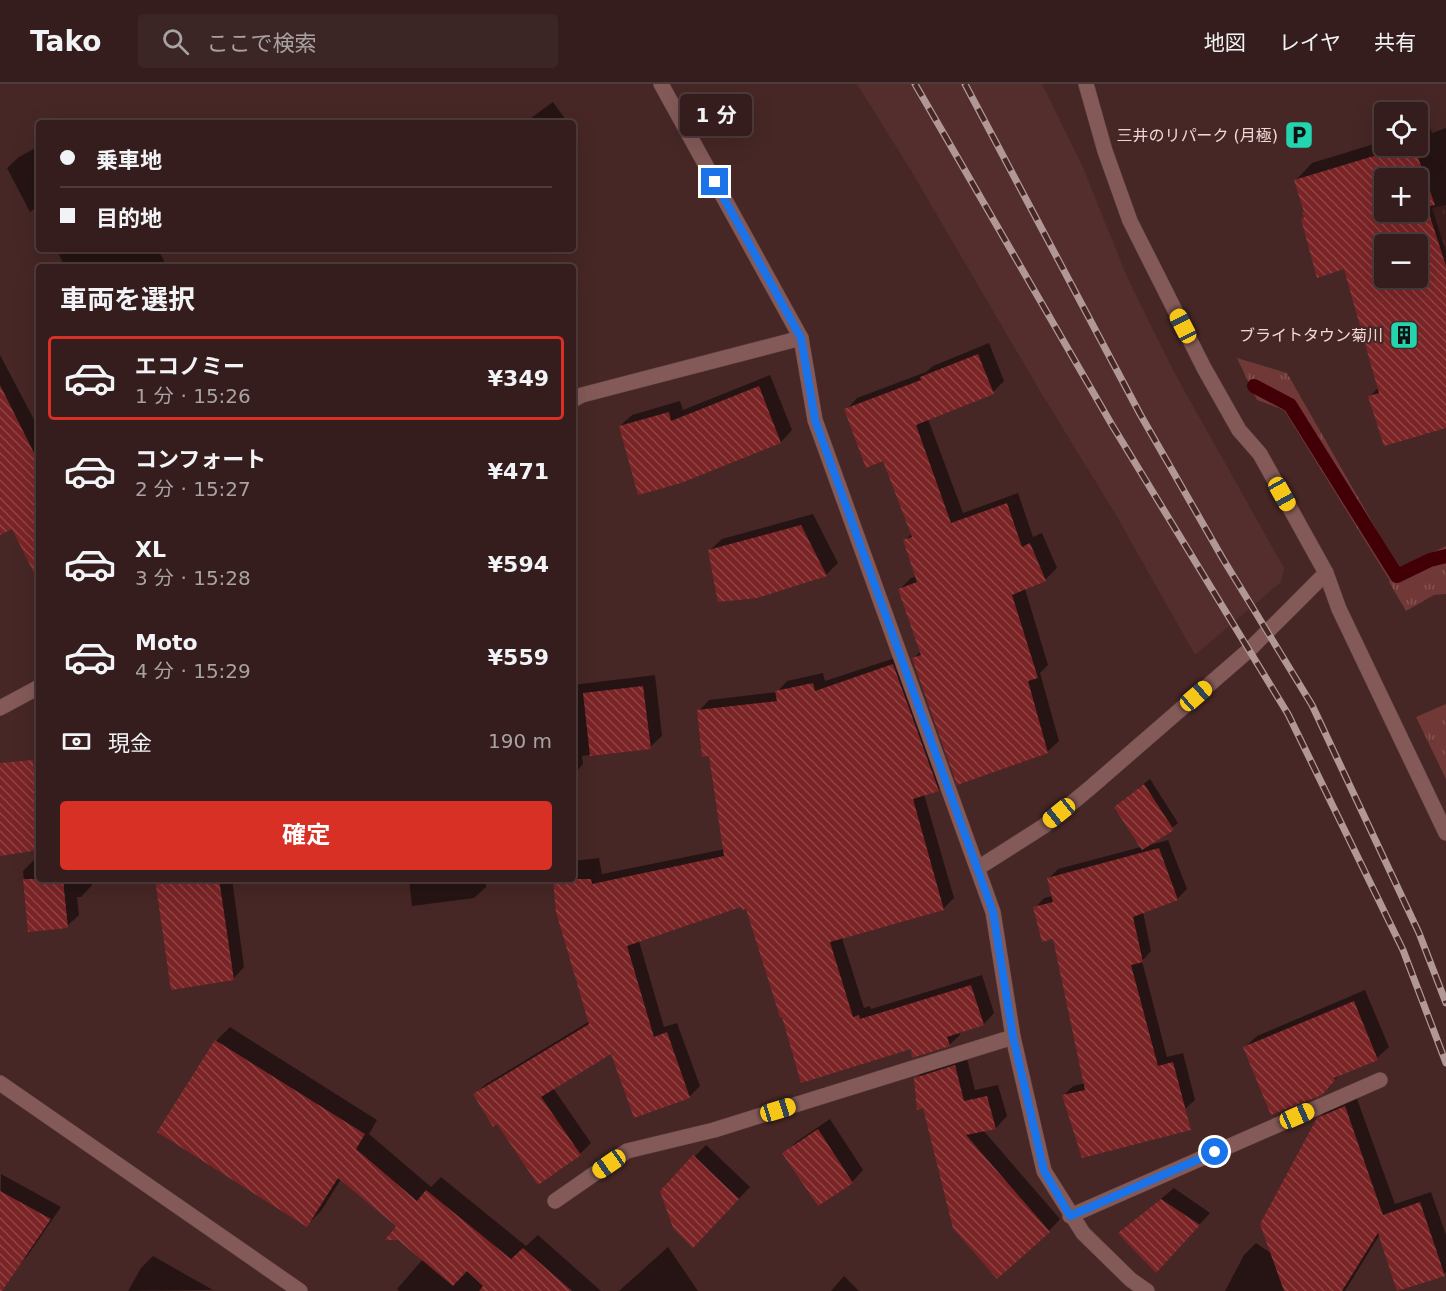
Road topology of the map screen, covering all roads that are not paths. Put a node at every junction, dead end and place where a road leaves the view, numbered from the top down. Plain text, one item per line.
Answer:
1 (661, 84) edge
2 (1086, 84) edge
3 (801, 338) junction
4 (576, 398) edge
5 (1326, 573) junction
6 (36, 689) edge
7 (0, 708) edge
8 (1446, 833) edge
9 (978, 868) junction
10 (1013, 1037) junction
11 (1380, 1080) dead end
12 (1, 1085) edge
13 (555, 1202) dead end
14 (1070, 1216) junction
15 (300, 1291) edge
16 (1147, 1291) edge

1 - 3 street
2 - 5 street
3 - 4 street
3 - 9 street
5 - 8 street
5 - 9 street
6 - 7 street
9 - 10 street
10 - 13 street
10 - 14 street
11 - 14 street
12 - 15 street
14 - 16 street

